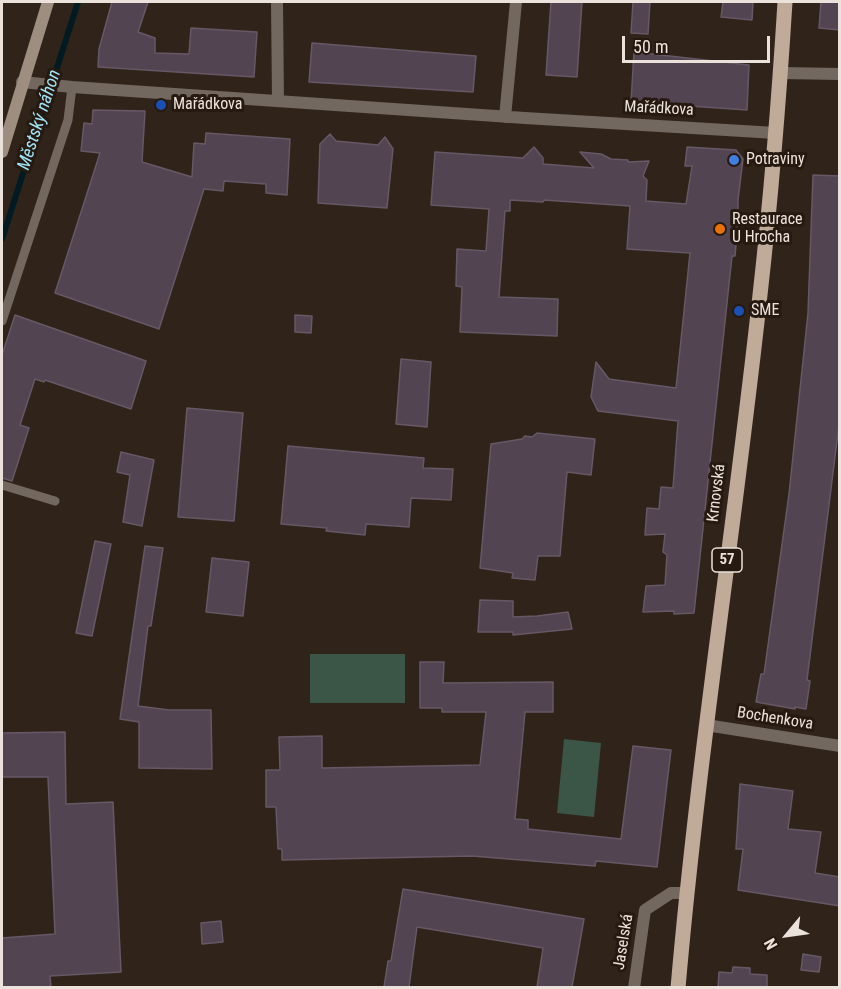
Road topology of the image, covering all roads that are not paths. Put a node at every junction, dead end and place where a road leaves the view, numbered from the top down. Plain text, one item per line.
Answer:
1 (48, 2) edge
2 (277, 2) edge
3 (516, 2) edge
4 (785, 2) edge
5 (781, 73) junction
6 (840, 74) edge
7 (22, 82) junction
8 (68, 87) junction
9 (278, 101) junction
10 (505, 117) junction
11 (776, 133) junction
12 (2, 152) edge
13 (2, 321) edge
14 (2, 485) edge
15 (55, 501) dead end
16 (706, 725) junction
17 (840, 746) edge
18 (686, 893) junction
19 (634, 987) edge
20 (678, 987) edge

1 - 7 street
2 - 9 street
3 - 10 street
4 - 5 main road, Krnovská / 57
5 - 6 street
5 - 11 main road, Krnovská / 57
7 - 8 street, Mařádkova
7 - 12 street
8 - 9 street, Mařádkova
8 - 13 lane
9 - 10 street, Mařádkova
10 - 11 street, Mařádkova
11 - 16 main road, Krnovská / 57
14 - 15 lane
16 - 17 street, Bochenkova
16 - 18 main road, Krnovská / 57
18 - 19 street, Jaselská
18 - 20 main road, Krnovská / 57

